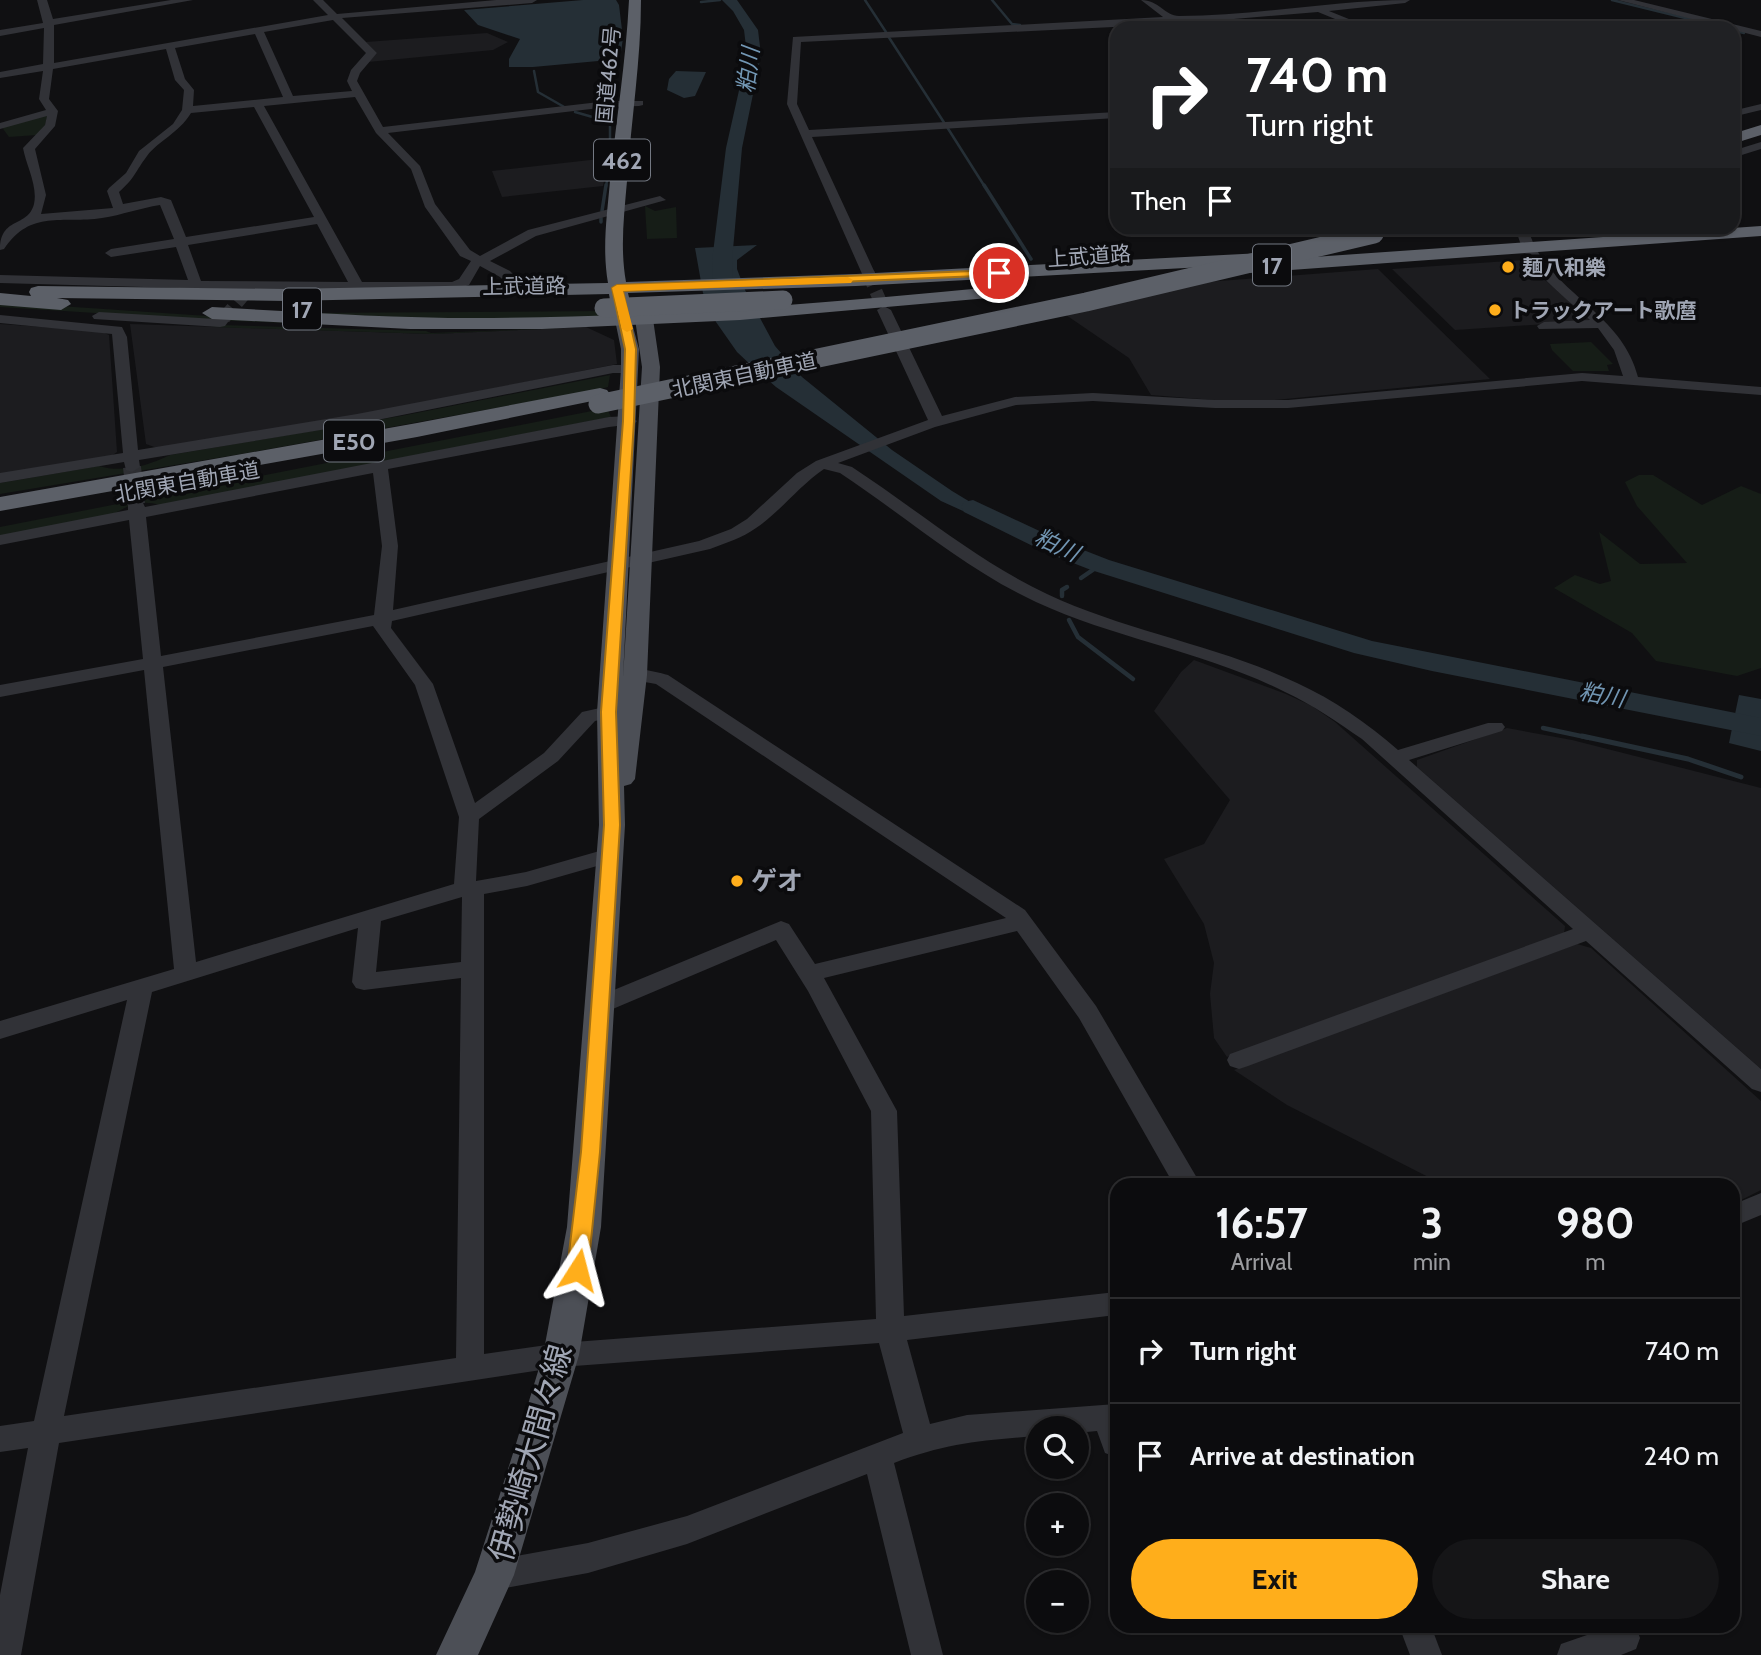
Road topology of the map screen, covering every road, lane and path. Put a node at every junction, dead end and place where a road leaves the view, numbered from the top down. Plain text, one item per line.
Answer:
1 (42, 0) edge
2 (188, 0) edge
3 (318, 0) edge
4 (532, 0) edge
5 (635, 0) edge
6 (647, 0) edge
7 (1146, 0) edge
8 (1405, 0) edge
9 (1623, 0) edge
10 (482, 2) edge
11 (1322, 10) junction
12 (335, 17) junction
13 (1171, 19) junction
14 (1134, 21) edge
15 (1176, 21) edge
16 (1349, 21) edge
17 (1708, 21) edge
18 (1110, 22) edge
19 (48, 24) junction
20 (1740, 29) edge
21 (259, 32) junction
22 (0, 33) edge
23 (1761, 34) edge
24 (170, 47) junction
25 (47, 67) junction
26 (0, 75) edge
27 (360, 93) junction
28 (289, 100) junction
29 (257, 103) junction
30 (632, 104) junction
31 (1740, 105) edge
32 (187, 110) junction
33 (53, 111) junction
34 (1759, 113) edge
35 (1740, 114) edge
36 (1110, 115) edge
37 (0, 125) edge
38 (1740, 126) edge
39 (380, 131) junction
40 (805, 134) junction
41 (1747, 136) edge
42 (1761, 144) edge
43 (1740, 152) edge
44 (660, 200) dead end
45 (119, 208) junction
46 (626, 213) junction
47 (30, 219) junction
48 (321, 220) junction
49 (1761, 224) edge
50 (1740, 225) edge
51 (1761, 231) edge
52 (1740, 232) edge
53 (1347, 235) edge
54 (1595, 235) edge
55 (1643, 235) edge
56 (1525, 239) edge
57 (181, 240) junction
58 (0, 246) edge
59 (111, 253) dead end
60 (480, 262) junction
61 (868, 273) tunnel mouth
62 (192, 284) junction
63 (353, 287) junction
64 (521, 290) junction
65 (619, 291) junction
66 (1, 294) edge
67 (782, 297) junction
68 (102, 302) junction
69 (50, 308) junction
70 (884, 310) tunnel mouth
71 (224, 318) dead end
72 (0, 319) edge
73 (634, 319) junction
74 (1602, 324) junction
75 (1544, 326) dead end
76 (630, 369) junction
77 (1631, 379) junction
78 (1760, 391) edge
79 (599, 399) junction
80 (629, 421) junction
81 (932, 423) junction
82 (132, 461) junction
83 (295, 462) junction
84 (822, 464) junction
85 (380, 466) junction
86 (0, 478) edge
87 (0, 501) edge
88 (136, 509) junction
89 (0, 515) edge
90 (0, 522) edge
91 (0, 540) edge
92 (642, 560) junction
93 (618, 566) junction
94 (382, 619) junction
95 (154, 663) junction
96 (635, 676) junction
97 (0, 691) edge
98 (609, 712) junction
99 (1496, 727) dead end
100 (1394, 758) junction
101 (469, 817) junction
102 (611, 840) junction
103 (469, 887) junction
104 (370, 916) junction
105 (1023, 922) junction
106 (1590, 931) junction
107 (473, 969) junction
108 (186, 972) junction
109 (810, 973) junction
110 (141, 987) junction
111 (600, 1005) junction
112 (0, 1030) edge
113 (1239, 1060) dead end
114 (1761, 1083) edge
115 (1184, 1178) edge
116 (1761, 1203) edge
117 (1740, 1213) edge
118 (1110, 1304) edge
119 (890, 1330) junction
120 (561, 1355) junction
121 (470, 1368) junction
122 (1110, 1426) edge
123 (46, 1432) junction
124 (0, 1438) edge
125 (920, 1440) junction
126 (878, 1458) junction
127 (494, 1575) junction
128 (1418, 1633) edge
129 (1624, 1638) dead end
130 (5, 1655) edge
131 (457, 1655) edge
132 (927, 1655) edge
133 (1426, 1655) edge
134 (1573, 1655) edge

1 - 19 street
2 - 19 street
3 - 12 street
4 - 10 street
5 - 30 highway, 国道462号 / 462
6 - 30 highway, 国道462号 / 462
7 - 13 street
8 - 11 street
9 - 17 street
10 - 12 street
11 - 13 street
11 - 16 street
12 - 21 street
12 - 27 street
13 - 14 street
13 - 15 street
18 - 40 street
19 - 22 street
19 - 25 street
20 - 23 street
21 - 24 street
21 - 28 street
24 - 25 street
24 - 32 street
25 - 26 street
25 - 33 street
27 - 28 street
27 - 39 street
28 - 29 street
29 - 32 street
29 - 48 street
30 - 39 street
30 - 46 highway, 国道462号 / 462
31 - 34 street
32 - 45 street
33 - 37 street
33 - 47 street
34 - 35 street
34 - 38 highway
36 - 40 street
39 - 60 street
40 - 61 street
41 - 42 street
42 - 43 street
44 - 46 street
45 - 47 street
45 - 57 street
46 - 60 street
46 - 65 highway, 国道462号 / 462
47 - 58 street
48 - 57 street
48 - 63 street
49 - 50 highway
51 - 52 highway, 17
53 - 79 highway, 北関東自動車道 / E50, bridge
54 - 56 highway, 17
55 - 56 highway, 17
56 - 67 highway, 17
56 - 67 highway, 17
56 - 74 street
57 - 59 street
57 - 62 street
60 - 63 street
60 - 64 street
62 - 63 street
62 - 66 street
64 - 65 highway
64 - 69 highway
65 - 67 highway, 上武道路 / 17, bridge
65 - 67 highway
65 - 68 highway, 上武道路 / 17
65 - 69 highway, 上武道路 / 17
65 - 73 highway, 国道462号 / 462
66 - 68 highway, 上武道路 / 17
66 - 69 highway
67 - 73 highway
68 - 69 highway
69 - 71 street
69 - 72 street
69 - 73 highway
69 - 82 street
70 - 81 street
73 - 76 main road, 伊勢崎大間々線
73 - 92 main road, 伊勢崎大間々線
74 - 75 street
74 - 77 street
76 - 80 main road, 伊勢崎大間々線
76 - 82 street
77 - 78 street
77 - 81 street
79 - 83 highway, 北関東自動車道 / E50
79 - 87 highway, 北関東自動車道 / E50
80 - 85 street
80 - 93 main road, 伊勢崎大間々線
81 - 84 street
82 - 86 street
83 - 89 highway, 北関東自動車道 / E50
83 - 90 highway
84 - 92 street
84 - 100 street
85 - 88 street
85 - 94 street
88 - 91 street
88 - 95 street
92 - 93 street
92 - 96 main road, 伊勢崎大間々線
93 - 94 street
93 - 98 main road, 伊勢崎大間々線
94 - 95 street
94 - 101 street
95 - 97 street
95 - 108 street
96 - 102 main road, 伊勢崎大間々線
96 - 105 street
98 - 101 street
98 - 102 main road, 伊勢崎大間々線
99 - 100 street
100 - 106 street
101 - 103 street
102 - 103 street
102 - 111 main road, 伊勢崎大間々線
103 - 104 street
103 - 107 street
104 - 107 street
104 - 108 street
105 - 109 street
105 - 115 street
106 - 113 street
106 - 114 street
107 - 121 street
108 - 110 street
109 - 111 street
109 - 119 street
110 - 112 street
110 - 123 street
111 - 120 main road, 伊勢崎大間々線
116 - 117 street
118 - 119 street
119 - 120 street
119 - 125 street
120 - 121 street
120 - 127 main road, 伊勢崎大間々線
121 - 123 street
122 - 125 street
123 - 124 street
123 - 130 street
125 - 126 street
126 - 127 street
126 - 132 street
127 - 131 main road, 伊勢崎大間々線
128 - 133 street
129 - 134 street

